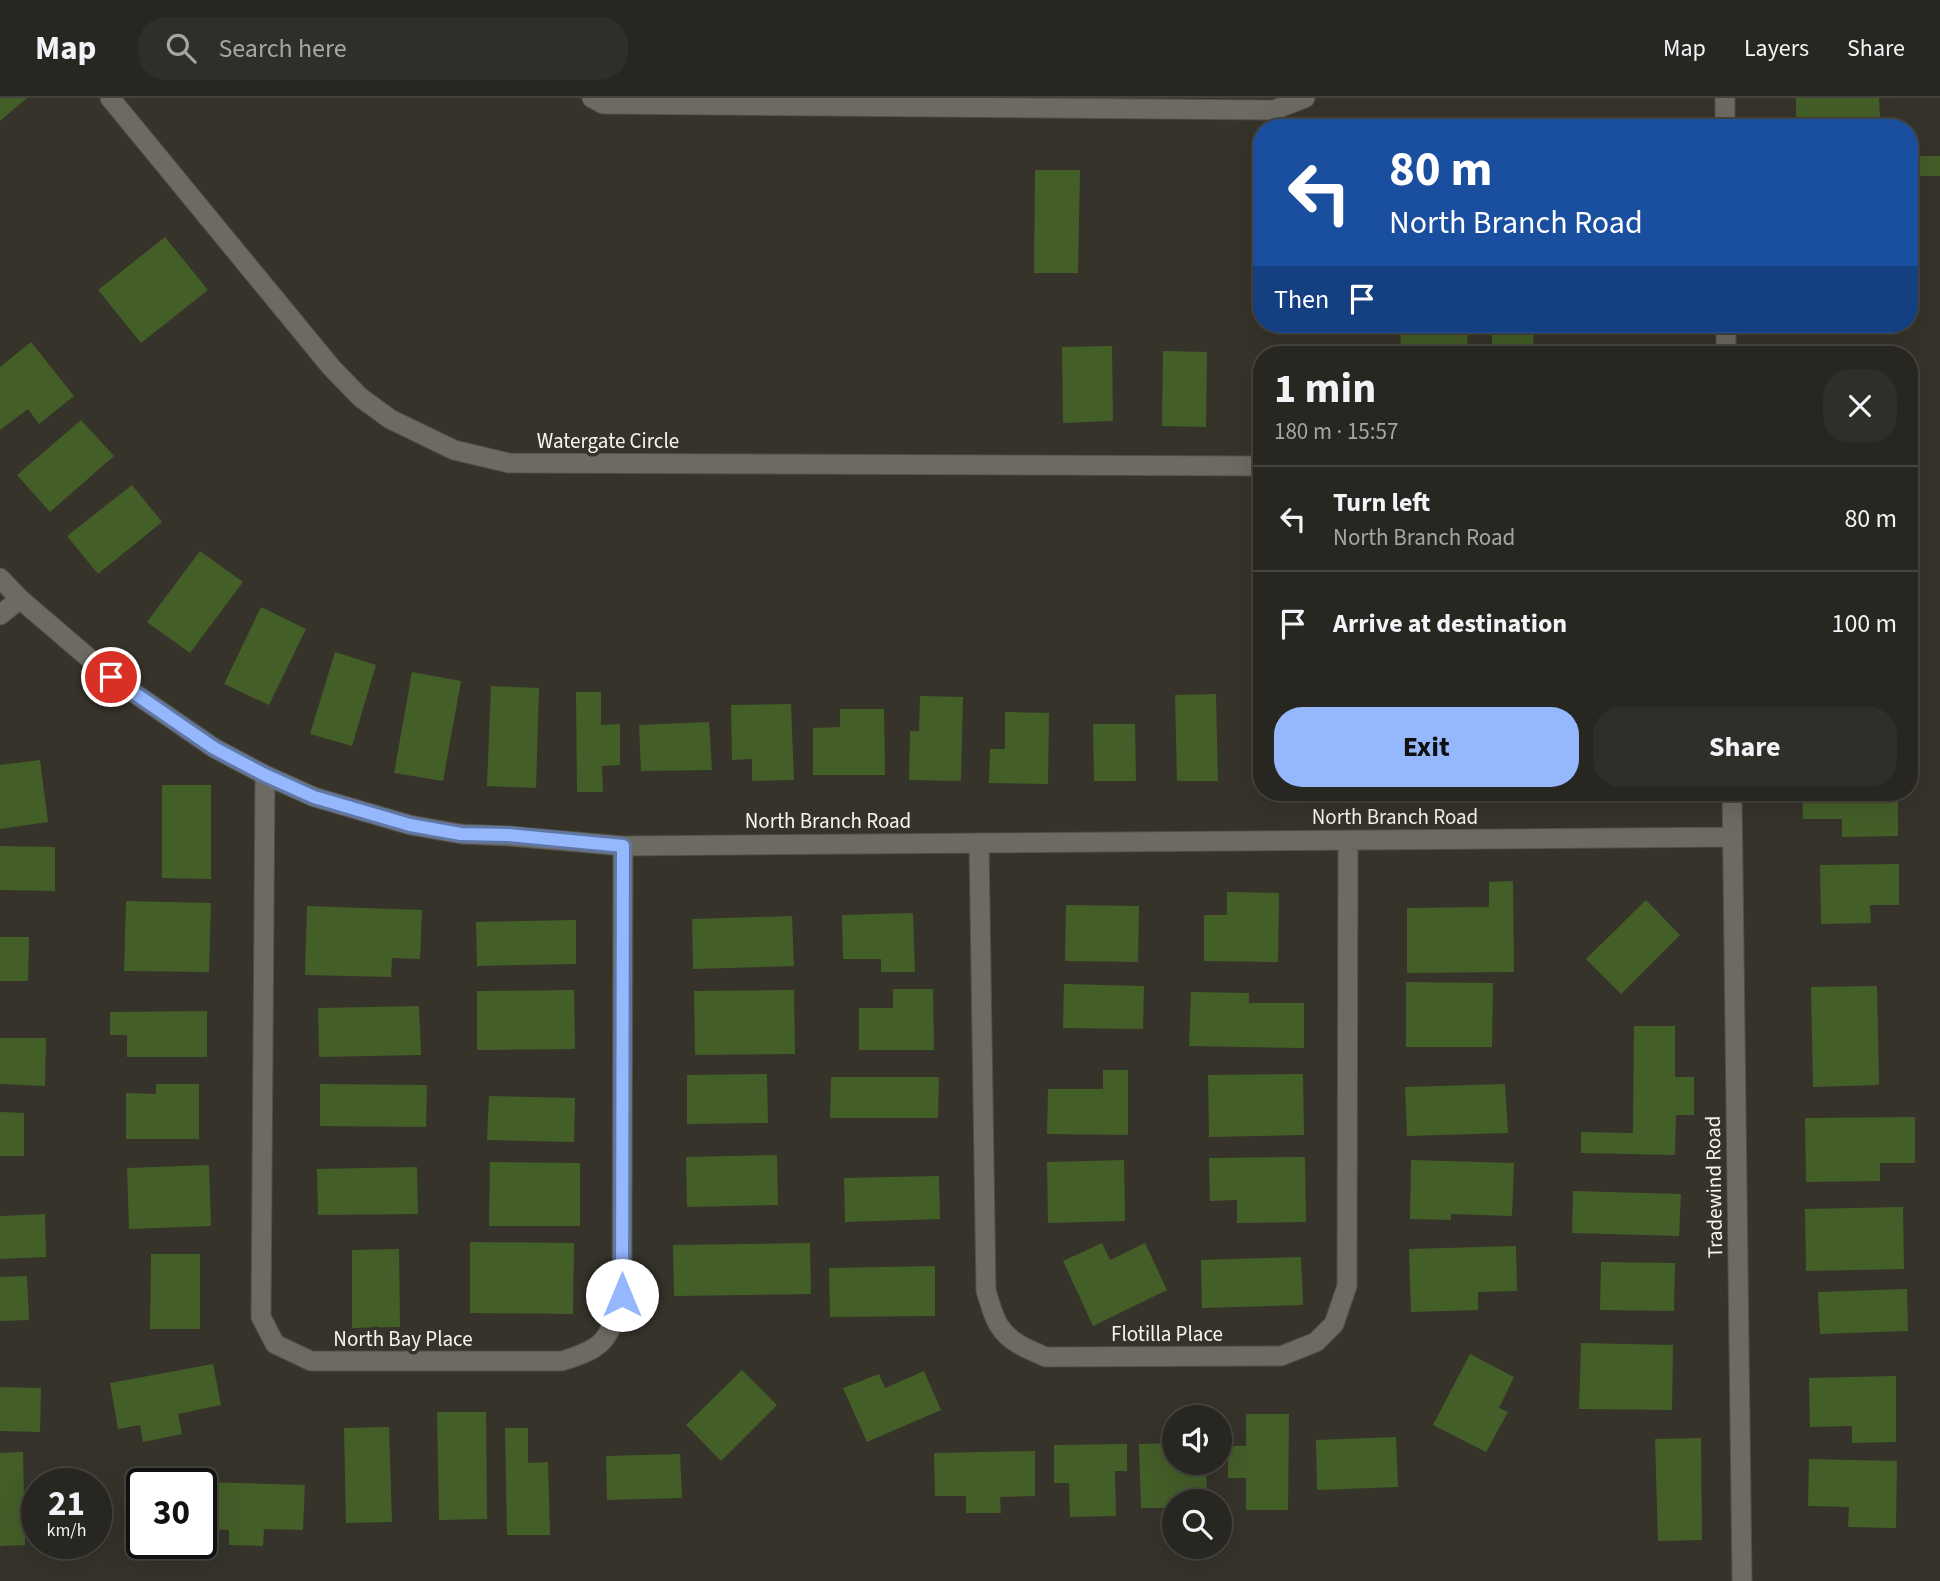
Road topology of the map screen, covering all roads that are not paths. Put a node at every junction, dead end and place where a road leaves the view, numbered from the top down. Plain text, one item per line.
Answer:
1 (110, 98) edge
2 (592, 98) edge
3 (1305, 98) edge
4 (1725, 98) edge
5 (1725, 119) edge
6 (1253, 466) edge
7 (0, 578) edge
8 (20, 599) junction
9 (0, 615) edge
10 (265, 775) junction
11 (1732, 801) edge
12 (1732, 837) junction
13 (1349, 840) junction
14 (979, 843) junction
15 (623, 846) junction
16 (1742, 1581) edge

1 - 6 street, Watergate Circle
2 - 3 street
4 - 5 street
7 - 8 street, North Branch Road
8 - 9 street
8 - 10 street, North Branch Road
10 - 15 street, North Branch Road
10 - 15 street, North Bay Place
11 - 12 street, Tradewind Road
12 - 13 street, North Branch Road
12 - 16 street, Tradewind Road
13 - 14 street, North Branch Road
13 - 14 street, Flotilla Place
14 - 15 street, North Branch Road

